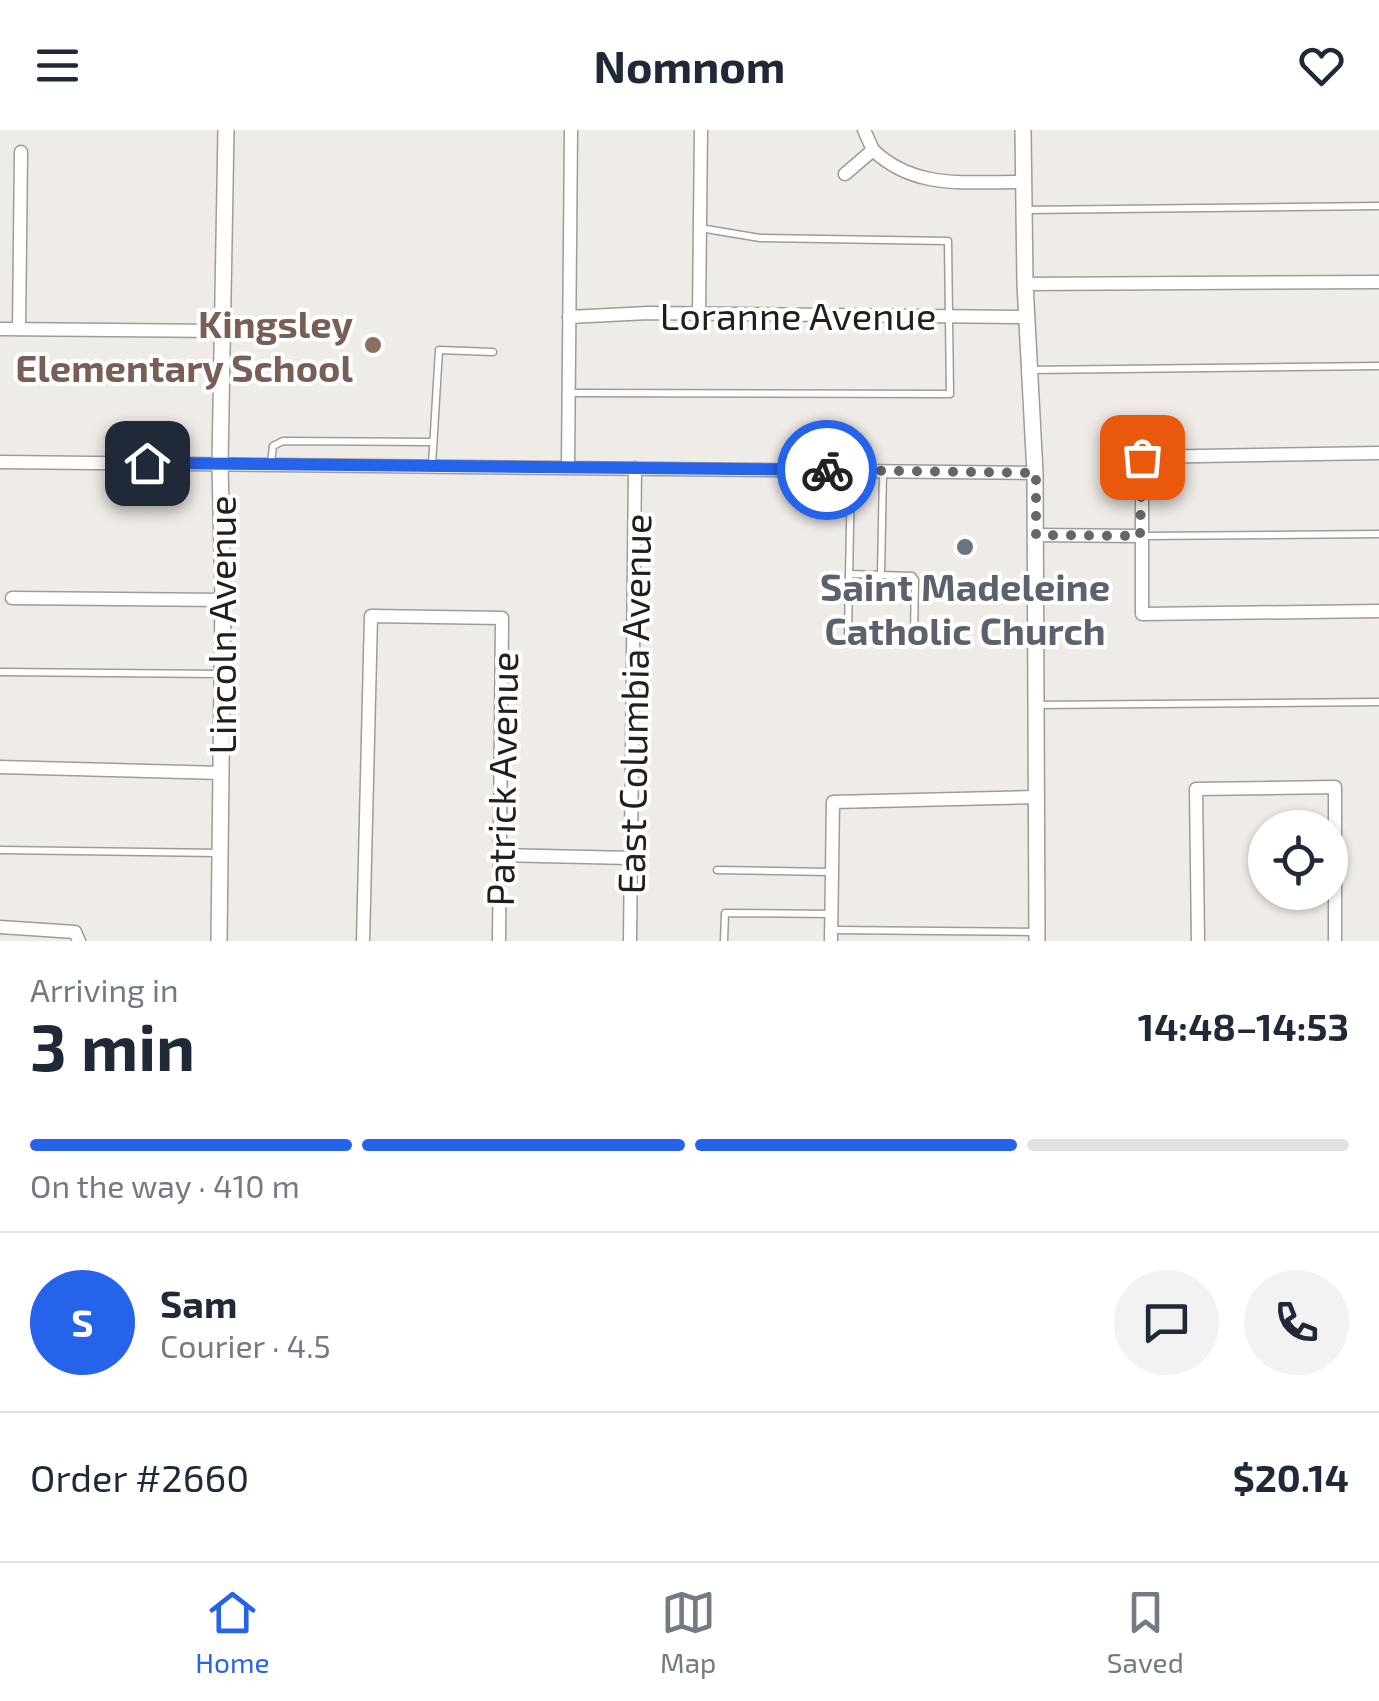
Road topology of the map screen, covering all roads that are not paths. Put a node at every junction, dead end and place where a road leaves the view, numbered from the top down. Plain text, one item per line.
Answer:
1 (226, 130) edge
2 (572, 130) edge
3 (701, 130) edge
4 (864, 130) edge
5 (1023, 130) edge
6 (873, 150) junction
7 (20, 152) dead end
8 (845, 174) dead end
9 (1023, 182) junction
10 (1379, 206) edge
11 (1024, 210) junction
12 (699, 228) junction
13 (1379, 282) edge
14 (1025, 284) junction
15 (699, 314) junction
16 (569, 316) junction
17 (949, 316) junction
18 (1027, 317) junction
19 (0, 329) edge
20 (19, 329) junction
21 (224, 332) junction
22 (493, 352) dead end
23 (1379, 366) edge
24 (1030, 370) junction
25 (568, 393) junction
26 (432, 442) junction
27 (1379, 453) edge
28 (0, 462) edge
29 (220, 463) junction
30 (270, 464) junction
31 (432, 465) junction
32 (568, 466) junction
33 (635, 468) junction
34 (851, 470) junction
35 (883, 470) junction
36 (1036, 473) junction
37 (1379, 534) edge
38 (1036, 535) junction
39 (1140, 536) junction
40 (849, 574) junction
41 (881, 575) junction
42 (12, 598) dead end
43 (223, 600) junction
44 (1379, 611) edge
45 (0, 672) edge
46 (222, 674) junction
47 (1379, 702) edge
48 (1035, 706) junction
49 (0, 767) edge
50 (222, 772) junction
51 (1035, 797) junction
52 (0, 850) edge
53 (220, 853) junction
54 (500, 856) junction
55 (631, 858) junction
56 (718, 870) dead end
57 (832, 872) junction
58 (831, 914) junction
59 (0, 928) edge
60 (831, 935) edge
61 (77, 936) edge
62 (1019, 937) edge
63 (1037, 937) edge
64 (218, 941) edge
65 (362, 941) edge
66 (498, 941) edge
67 (630, 941) edge
68 (724, 941) edge
69 (1198, 941) edge
70 (1335, 941) edge

1 - 21 street, Lincoln Avenue
2 - 16 street
3 - 12 street
4 - 6 street
5 - 9 street
6 - 8 street
6 - 9 street
7 - 20 street
9 - 11 street
10 - 11 lane
11 - 14 street
12 - 15 street
12 - 17 lane
13 - 14 street
14 - 18 street
15 - 16 street, Loranne Avenue
15 - 17 street, Loranne Avenue
16 - 25 street
17 - 18 street, Loranne Avenue
17 - 25 lane
18 - 24 street
19 - 20 street
20 - 21 street
21 - 29 street, Lincoln Avenue
22 - 26 lane
23 - 24 lane
24 - 36 street
25 - 32 street
26 - 30 lane
26 - 31 lane
27 - 39 street
28 - 29 street
29 - 30 street
29 - 43 street, Lincoln Avenue
30 - 31 street
31 - 32 street
32 - 33 street
33 - 34 street
33 - 55 street, East Columbia Avenue
34 - 35 street
34 - 40 lane
35 - 36 street
35 - 41 lane
36 - 38 street
37 - 39 lane
38 - 39 street
38 - 48 street
39 - 44 street
40 - 41 lane
40 - 41 lane
42 - 43 street
43 - 46 street, Lincoln Avenue
45 - 46 lane
46 - 50 street, Lincoln Avenue
47 - 48 lane
48 - 51 street
49 - 50 street
50 - 53 street, Lincoln Avenue
51 - 57 street
51 - 63 street
52 - 53 lane
53 - 64 street, Lincoln Avenue
54 - 55 street
54 - 65 street, Patrick Avenue
54 - 66 street, Patrick Avenue
55 - 67 street, East Columbia Avenue
56 - 57 lane
57 - 58 street
58 - 60 street
58 - 68 lane
59 - 61 street
60 - 62 lane
62 - 63 lane
69 - 70 street

